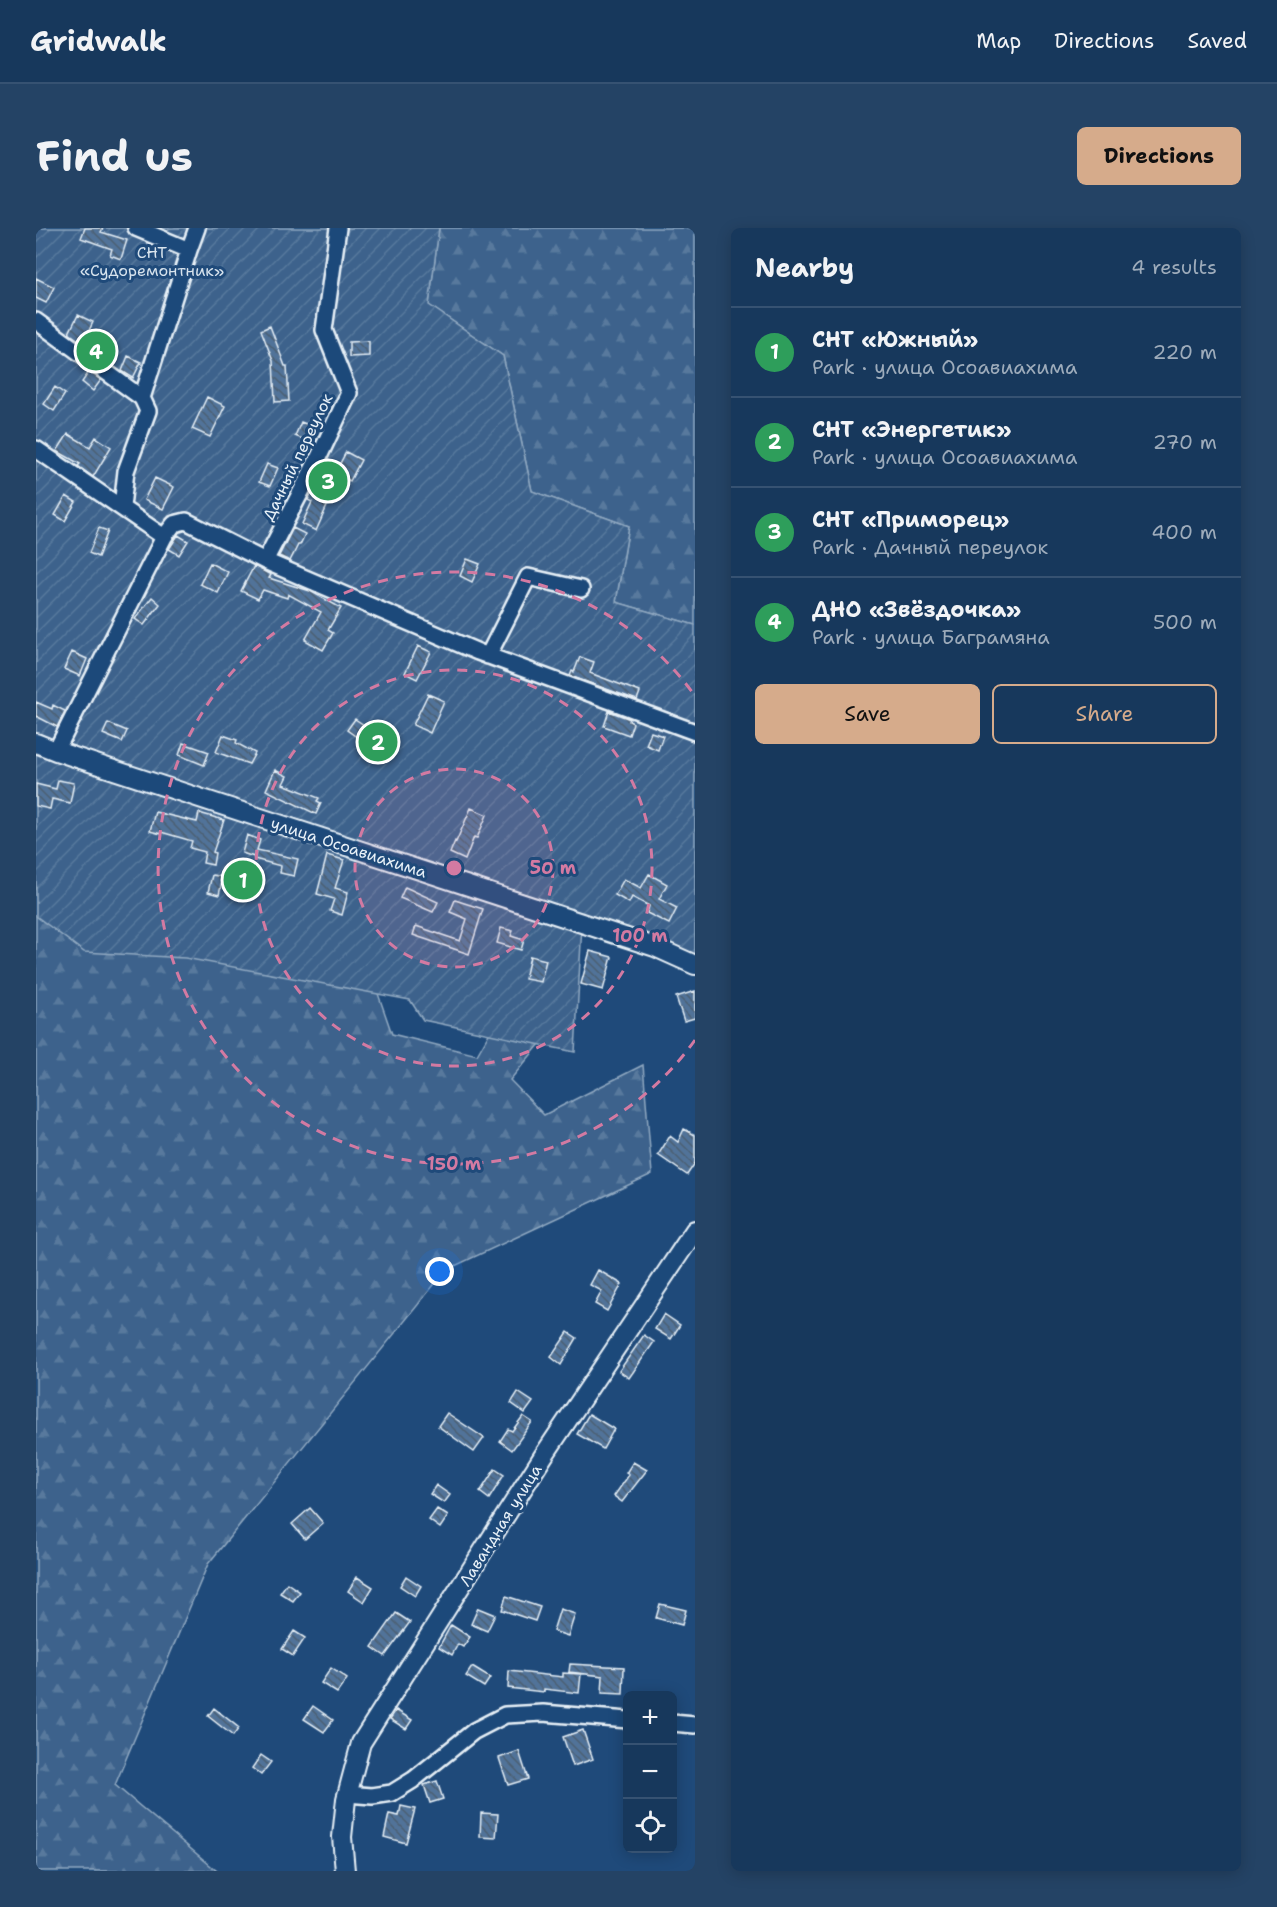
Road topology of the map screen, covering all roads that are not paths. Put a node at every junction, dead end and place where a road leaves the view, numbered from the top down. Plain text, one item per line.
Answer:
1 (136, 228) edge
2 (198, 228) edge
3 (338, 228) edge
4 (189, 250) junction
5 (36, 321) edge
6 (142, 398) junction
7 (36, 449) edge
8 (122, 507) junction
9 (164, 537) junction
10 (265, 561) junction
11 (581, 590) dead end
12 (488, 656) junction
13 (695, 732) edge
14 (36, 743) edge
15 (56, 751) junction
16 (695, 965) edge
17 (695, 1230) edge
18 (623, 1720) edge
19 (677, 1723) edge
20 (695, 1725) edge
21 (347, 1794) junction
22 (345, 1871) edge

1 - 4 street
2 - 4 street
3 - 10 street, Дачный переулок
4 - 6 street
5 - 6 street
6 - 8 street
7 - 8 street
8 - 9 street
9 - 10 street
9 - 15 street
10 - 12 street
11 - 12 street
12 - 13 street
14 - 15 street, улица Осоавиахима
15 - 16 street, улица Осоавиахима
17 - 21 street, Лавандная улица
18 - 21 street
19 - 20 street
21 - 22 street, Лавандная улица

